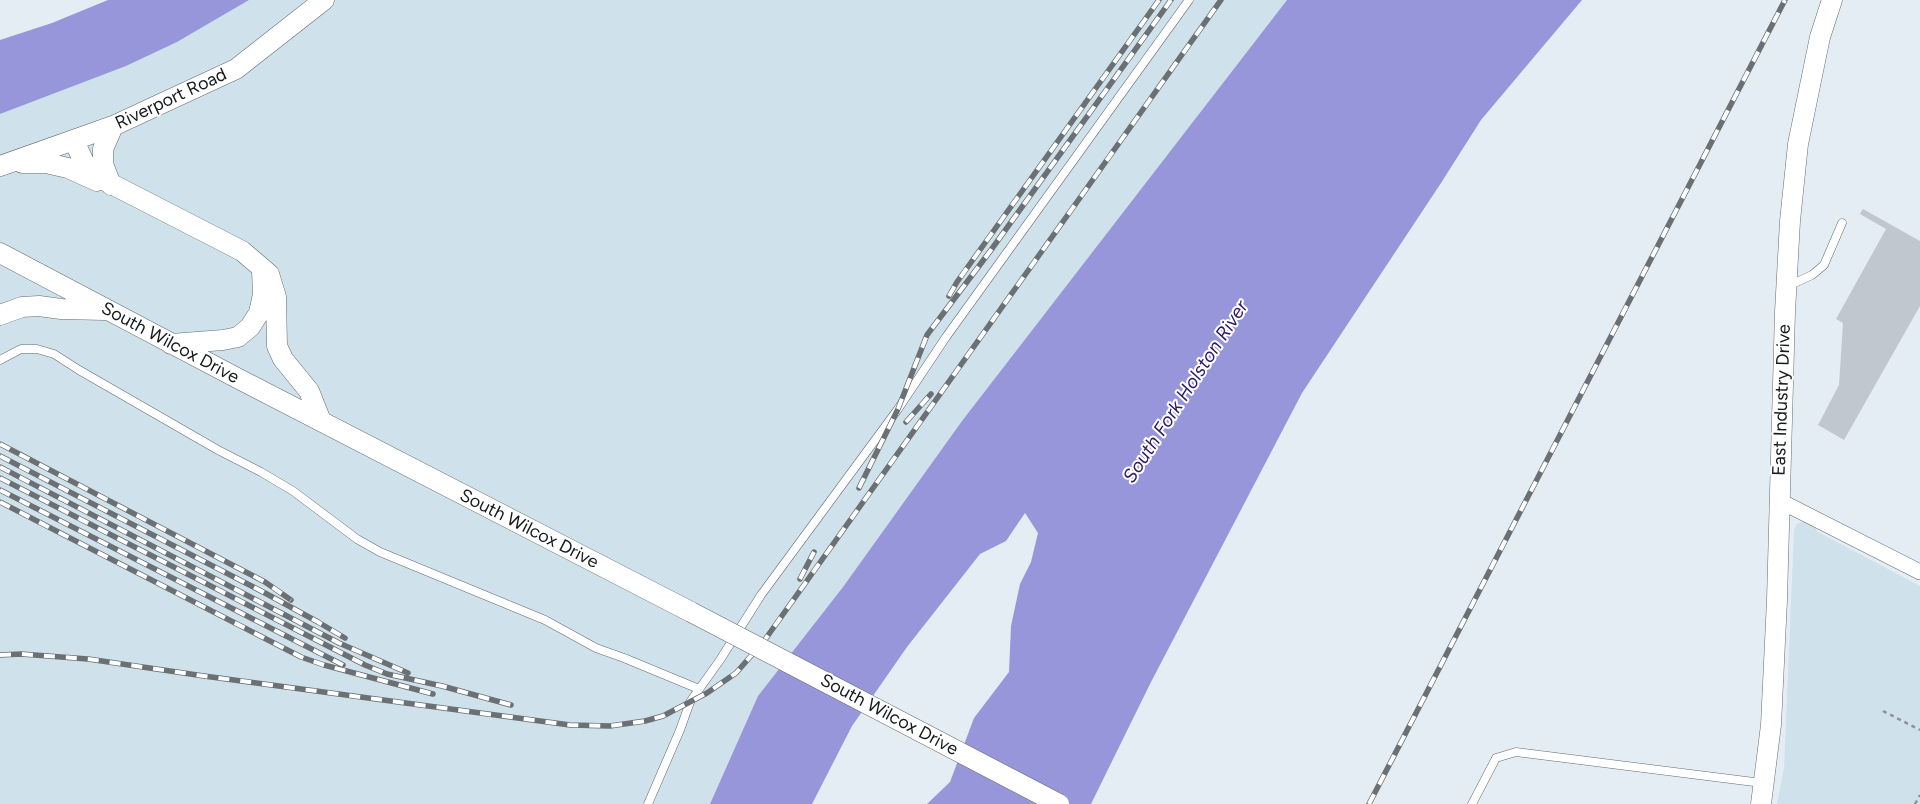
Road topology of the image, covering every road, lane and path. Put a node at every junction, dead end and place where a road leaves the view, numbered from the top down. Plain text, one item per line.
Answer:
1 (324, 0) edge
2 (1189, 0) edge
3 (1832, 0) edge
4 (113, 126) junction
5 (74, 140) junction
6 (4, 164) edge
7 (111, 185) junction
8 (1842, 223) dead end
9 (0, 253) edge
10 (262, 268) junction
11 (1786, 287) junction
12 (109, 311) junction
13 (0, 315) edge
14 (171, 344) junction
15 (0, 360) edge
16 (321, 421) junction
17 (1780, 501) junction
18 (1920, 572) edge
19 (699, 689) junction
20 (1883, 711) dead end
21 (1920, 730) edge
22 (1764, 783) junction
23 (1920, 795) edge
24 (648, 804) edge
25 (1059, 804) edge
26 (1472, 804) edge
27 (1761, 804) edge
28 (1915, 804) edge

1 - 4 main road, Riverport Road
2 - 19 lane
3 - 11 main road, East Industry Drive
4 - 5 main road, Riverport Road
4 - 7 main road
5 - 6 main road, Riverport Road
5 - 7 main road
6 - 7 main road
7 - 10 main road
8 - 11 lane
9 - 12 main road, South Wilcox Drive
10 - 14 main road
10 - 16 main road
11 - 17 main road, East Industry Drive
12 - 13 main road
12 - 14 main road, South Wilcox Drive
14 - 16 main road, South Wilcox Drive
15 - 19 lane
16 - 25 main road, South Wilcox Drive, bridge
17 - 18 street
17 - 22 main road, East Industry Drive
19 - 24 lane
20 - 21 path
22 - 26 lane
22 - 27 main road, East Industry Drive
23 - 28 path

